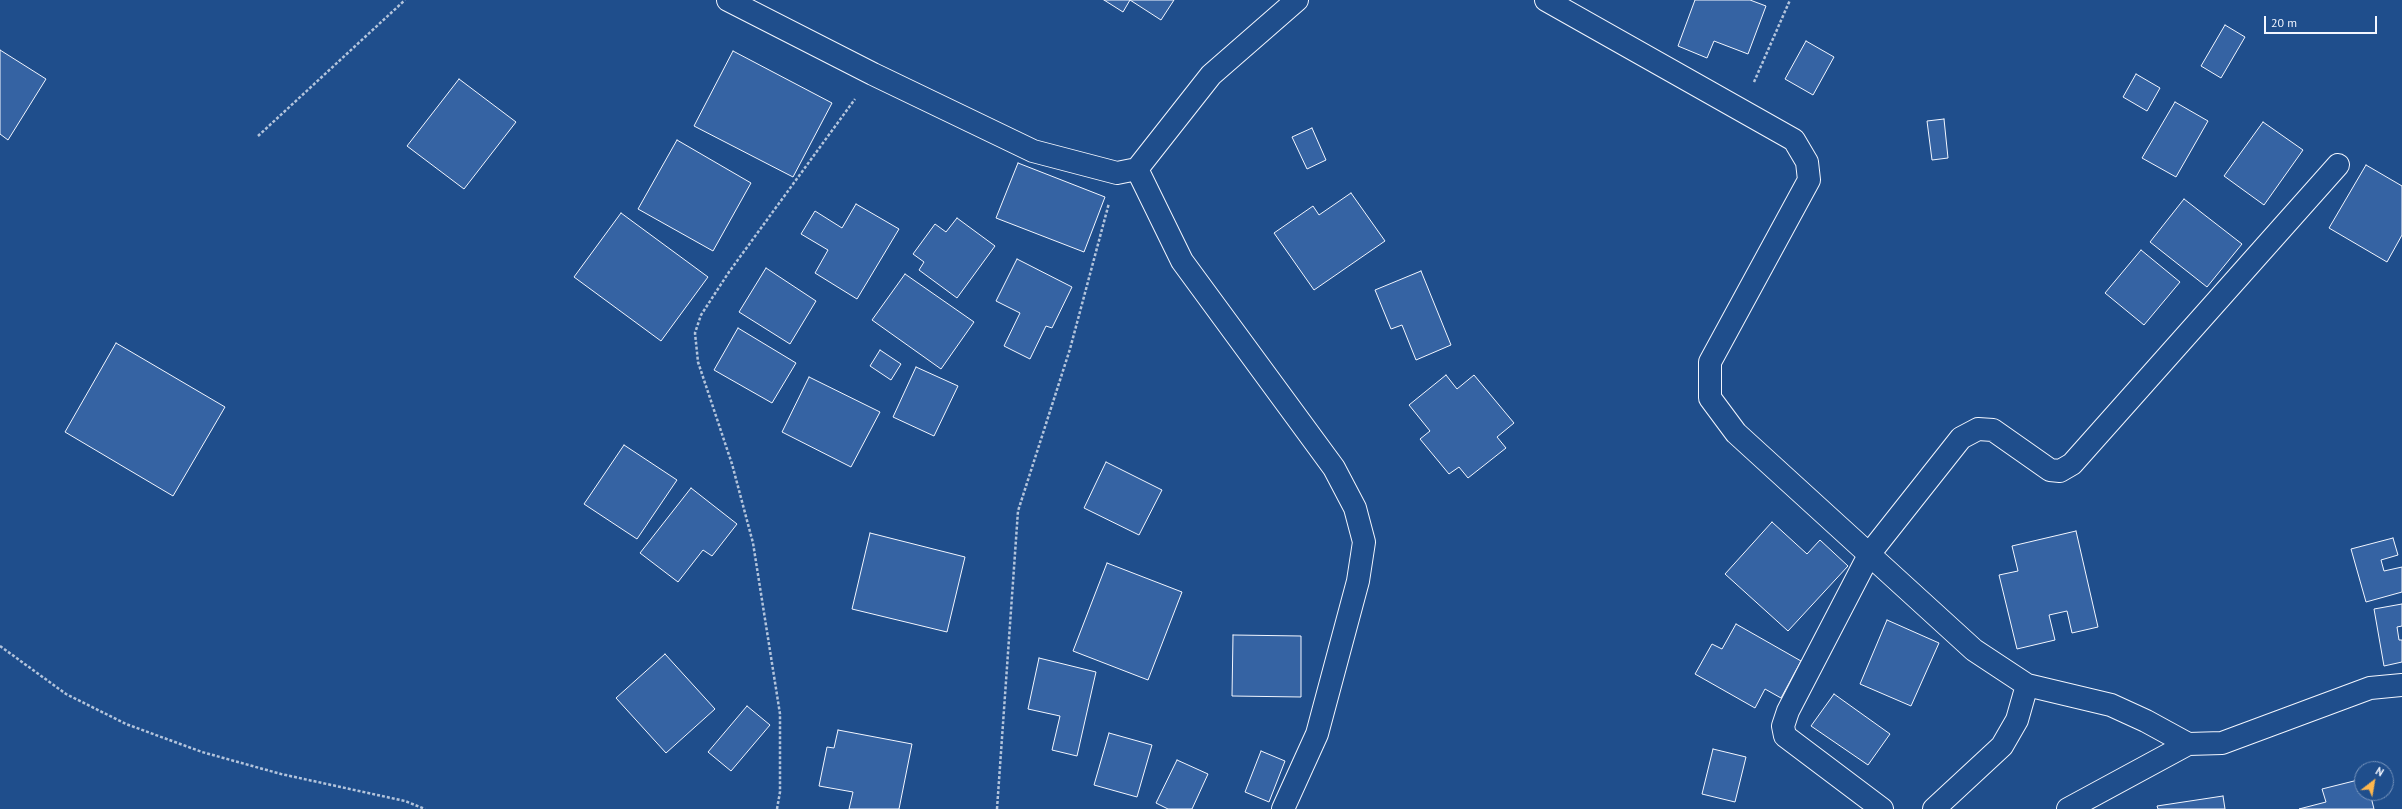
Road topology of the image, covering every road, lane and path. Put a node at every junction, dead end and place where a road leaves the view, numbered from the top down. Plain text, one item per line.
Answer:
1 (405, 0) edge
2 (728, 0) edge
3 (1297, 0) edge
4 (1546, 0) edge
5 (1790, 0) edge
6 (873, 74) junction
7 (1741, 110) junction
8 (258, 136) dead end
9 (2338, 165) dead end
10 (1127, 171) junction
11 (1870, 553) junction
12 (0, 646) edge
13 (2027, 685) junction
14 (2402, 685) edge
15 (2188, 744) junction
16 (425, 809) edge
17 (776, 809) edge
18 (997, 809) edge
19 (1283, 809) edge
20 (1882, 809) edge
21 (1934, 809) edge
22 (2068, 809) edge

1 - 8 path
2 - 6 street
3 - 10 street
4 - 7 street
5 - 7 path
6 - 10 street
6 - 17 path
7 - 11 street
9 - 11 street
10 - 18 path
10 - 19 street
11 - 13 street
11 - 20 street
12 - 16 path
13 - 15 street
13 - 21 street
14 - 15 street
15 - 22 street

